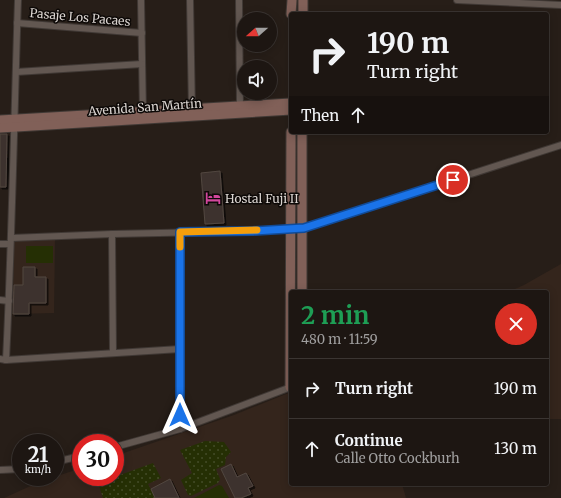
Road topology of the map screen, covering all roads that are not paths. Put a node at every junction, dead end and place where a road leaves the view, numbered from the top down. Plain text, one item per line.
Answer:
1 (18, 0) edge
2 (141, 0) edge
3 (190, 0) edge
4 (239, 0) edge
5 (292, 0) edge
6 (303, 0) edge
7 (457, 0) edge
8 (509, 1) edge
9 (559, 3) edge
10 (292, 12) edge
11 (303, 12) edge
12 (17, 23) junction
13 (142, 33) junction
14 (142, 64) junction
15 (16, 72) junction
16 (289, 103) edge
17 (240, 110) junction
18 (289, 110) edge
19 (192, 112) junction
20 (143, 115) junction
21 (0, 120) edge
22 (14, 123) junction
23 (0, 128) edge
24 (291, 134) edge
25 (302, 134) edge
26 (561, 145) edge
27 (180, 232) junction
28 (112, 234) junction
29 (11, 241) junction
30 (0, 244) edge
31 (291, 290) edge
32 (302, 290) edge
33 (0, 300) edge
34 (9, 300) junction
35 (180, 349) junction
36 (113, 353) junction
37 (3, 359) edge
38 (289, 388) edge
39 (180, 429) junction
40 (124, 445) edge
41 (12, 469) edge
42 (0, 470) edge

1 - 12 street
2 - 13 street
3 - 19 street
4 - 17 street
5 - 10 street
6 - 11 street
7 - 8 street
8 - 9 street
12 - 13 street, Pasaje Los Pacaes
12 - 15 street
13 - 14 street
14 - 15 street
14 - 20 street
15 - 22 street
16 - 17 street, Avenida San Martín
17 - 18 street, Avenida San Martín
17 - 19 street, Avenida San Martín
19 - 20 street, Avenida San Martín
20 - 22 street, Avenida San Martín
21 - 22 street, Avenida San Martín
22 - 23 street, Avenida San Martín
22 - 29 street
24 - 31 street
25 - 32 street
26 - 27 street
27 - 28 street
27 - 35 street
28 - 29 street
28 - 36 street
29 - 30 street
29 - 34 street
33 - 34 street
34 - 37 street
35 - 36 street
35 - 39 street
36 - 37 street
38 - 39 street
39 - 40 street
41 - 42 street

